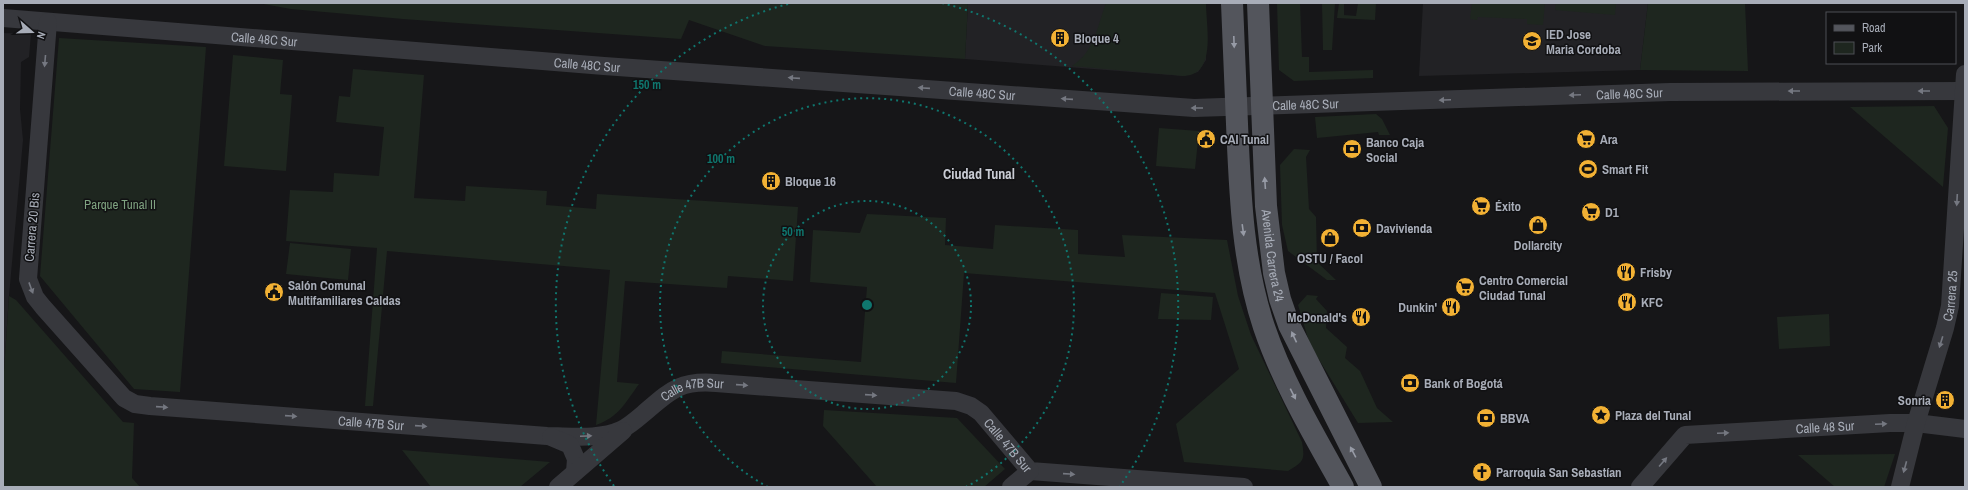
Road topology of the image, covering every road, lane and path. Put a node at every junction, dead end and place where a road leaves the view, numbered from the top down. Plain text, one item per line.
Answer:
1 (1232, 3) edge
2 (1258, 3) edge
3 (3, 18) edge
4 (48, 22) junction
5 (1964, 82) edge
6 (1261, 106) junction
7 (1236, 107) junction
8 (124, 398) joint
9 (1916, 424) junction
10 (630, 425) junction
11 (1965, 429) edge
12 (547, 436) junction
13 (1030, 471) junction
14 (575, 472) junction
15 (558, 487) edge
16 (1011, 487) edge
17 (1244, 487) edge
18 (1343, 487) edge
19 (1371, 487) edge
20 (1640, 487) edge
21 (1900, 487) edge

1 -> 7 main road, Avenida Carrera 24
2 - 6 main road, Avenida Carrera 24
3 - 4 street, Calle 48C Sur
7 -> 4 street, Calle 48C Sur
4 -> 8 street, Carrera 20 Bis
5 -> 6 street, Calle 48C Sur
5 -> 9 street, Carrera 25
6 - 7 street, Calle 48C Sur
19 -> 6 main road, Avenida Carrera 24
7 -> 18 main road, Avenida Carrera 24
8 -> 12 street, Calle 47B Sur
9 - 11 street, Calle 48 Sur
20 -> 9 street, Calle 48 Sur
9 -> 21 street, Carrera 25
12 -> 10 street, Calle 47B Sur
10 -> 13 street, Calle 47B Sur
10 - 14 street
12 - 14 street
13 - 16 street
13 -> 17 street, Calle 47B Sur
14 - 15 street

